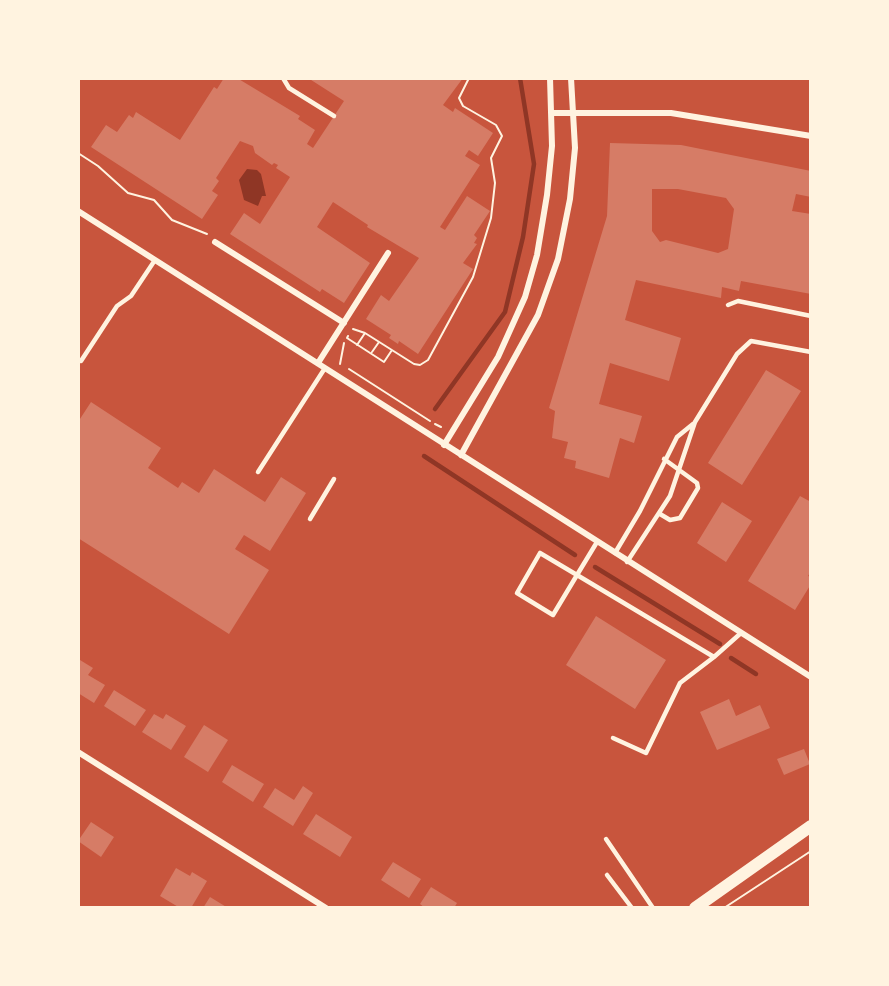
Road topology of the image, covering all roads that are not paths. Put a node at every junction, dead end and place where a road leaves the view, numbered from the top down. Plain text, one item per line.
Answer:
1 (283, 78) edge
2 (550, 78) edge
3 (571, 78) edge
4 (552, 113) junction
5 (573, 113) junction
6 (334, 116) dead end
7 (811, 136) edge
8 (78, 211) edge
9 (215, 242) road end
10 (388, 254) dead end
11 (155, 260) junction
12 (728, 305) dead end
13 (811, 316) edge
14 (344, 323) junction
15 (811, 351) edge
16 (81, 361) dead end
17 (318, 363) junction
18 (325, 368) junction
19 (695, 422) junction
20 (444, 445) junction
21 (460, 455) junction
22 (664, 459) junction
23 (678, 469) junction
24 (258, 472) dead end
25 (334, 479) dead end
26 (660, 514) junction
27 (310, 519) dead end
28 (597, 542) junction
29 (615, 553) junction
30 (627, 561) junction
31 (577, 575) junction
32 (741, 633) junction
33 (714, 657) junction
34 (811, 677) edge
35 (613, 738) dead end
36 (78, 752) edge
37 (811, 826) edge
38 (606, 839) dead end
39 (607, 875) dead end
40 (326, 908) edge
41 (632, 908) edge
42 (653, 908) edge
43 (695, 908) edge

1 - 6 lane
2 - 4 street
3 - 5 street
4 - 5 street
4 - 20 street
5 - 7 street
5 - 21 street
8 - 11 street
9 - 14 street
10 - 14 street
11 - 16 lane
11 - 17 street
12 - 13 lane
14 - 17 street
15 - 19 lane
17 - 18 street
18 - 20 street
18 - 24 lane
19 - 22 lane
19 - 23 lane
20 - 21 street
21 - 28 street
22 - 23 lane
22 - 29 lane
23 - 26 lane
23 - 26 lane
25 - 27 lane
26 - 30 lane
28 - 29 street
28 - 31 lane
29 - 30 street
30 - 32 street
31 - 31 lane
31 - 33 lane
32 - 33 lane
32 - 34 street
33 - 35 lane
36 - 40 street
37 - 43 main road
38 - 42 lane
39 - 41 lane

